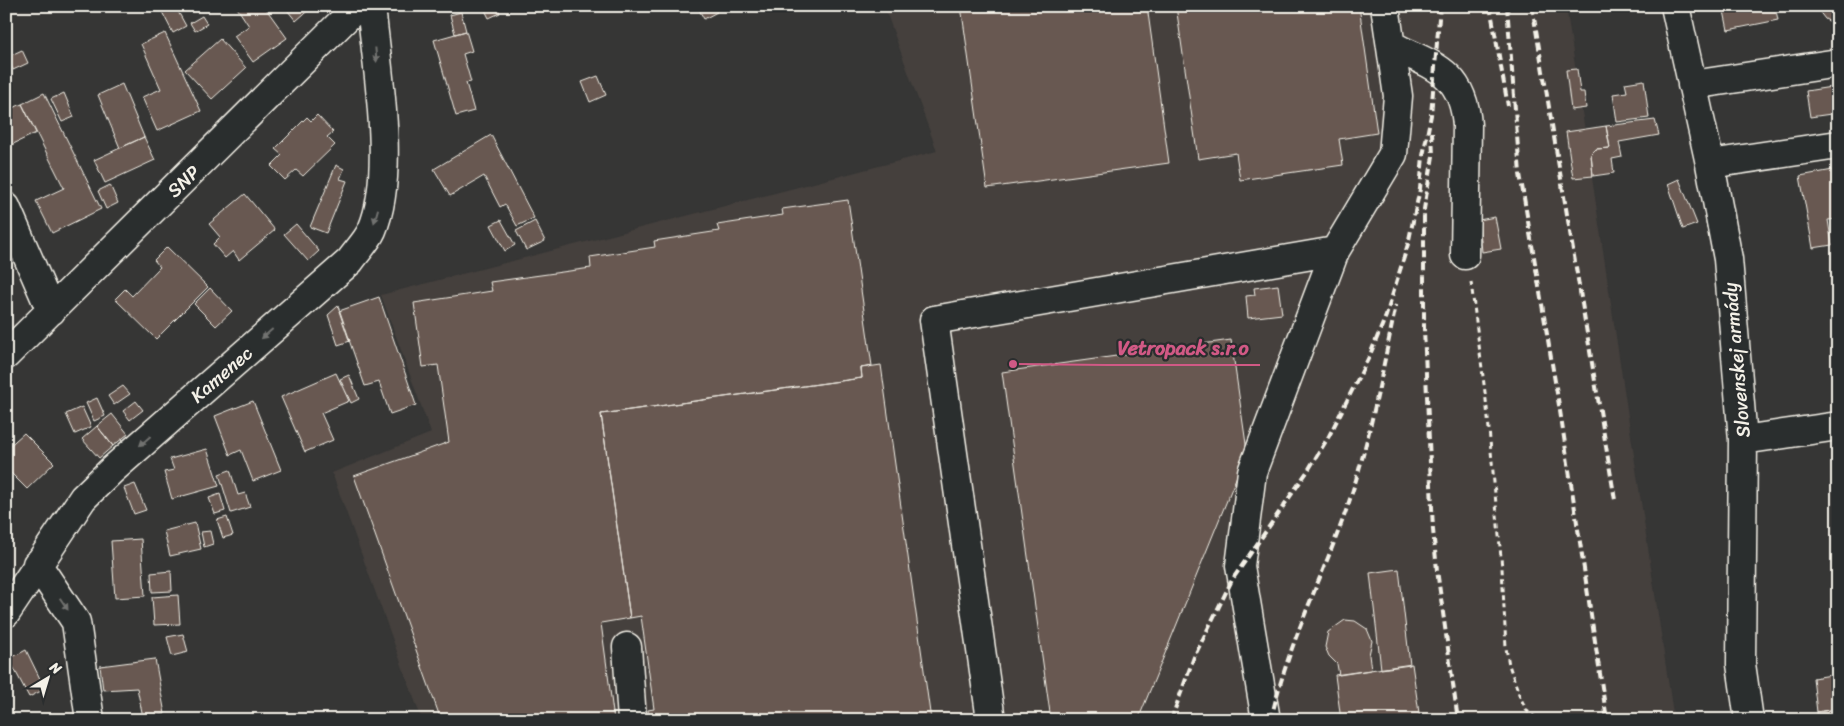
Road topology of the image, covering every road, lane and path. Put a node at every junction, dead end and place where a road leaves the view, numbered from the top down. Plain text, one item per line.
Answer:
1 (358, 6) edge
2 (371, 6) edge
3 (1385, 6) edge
4 (1675, 6) edge
5 (1392, 46) junction
6 (1838, 63) edge
7 (1692, 86) junction
8 (1838, 144) edge
9 (1710, 164) junction
10 (6, 207) edge
11 (1334, 251) junction
12 (1465, 256) joint
13 (51, 310) junction
14 (6, 355) edge
15 (1838, 426) edge
16 (1743, 440) junction
17 (37, 564) junction
18 (6, 613) edge
19 (627, 647) dead end
20 (90, 720) edge
21 (632, 720) edge
22 (991, 720) edge
23 (1266, 720) edge
24 (1539, 720) edge
25 (1749, 720) edge

1 - 13 street, SNP
2 -> 17 street, Kamenec
3 - 5 street
4 - 7 street, Slovenskej armády
5 - 11 street
5 - 12 street
6 - 7 street
7 - 9 street, Slovenskej armády
8 - 9 street
9 - 16 street, Slovenskej armády
10 - 13 street
11 - 22 street
11 - 23 street
12 - 24 path
13 - 14 street, SNP
15 - 16 street
16 - 25 street, Slovenskej armády
17 - 18 street, Kamenec
17 -> 20 street
19 - 21 street

